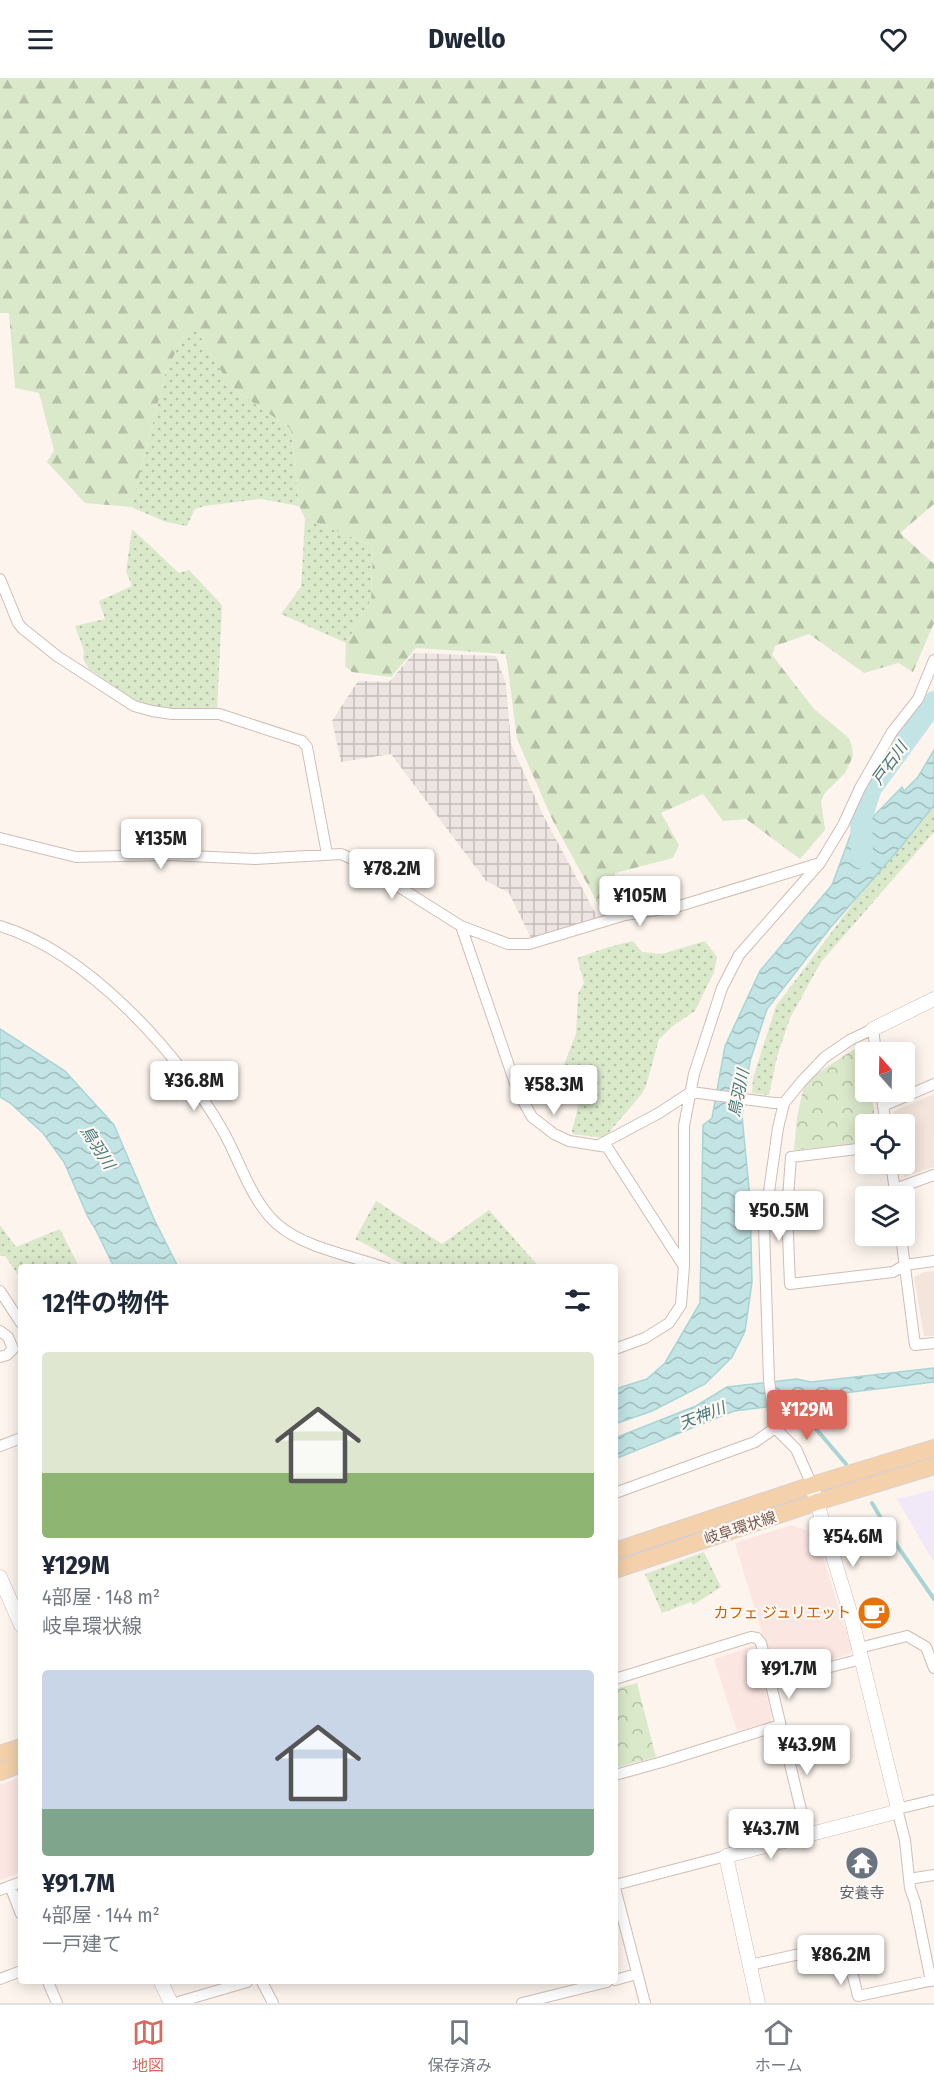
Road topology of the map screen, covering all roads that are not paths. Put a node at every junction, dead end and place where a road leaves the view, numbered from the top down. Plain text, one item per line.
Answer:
1 (0, 579) edge
2 (934, 660) edge
3 (0, 838) edge
4 (327, 854) junction
5 (820, 863) junction
6 (0, 926) edge
7 (461, 926) junction
8 (934, 999) edge
9 (873, 1029) junction
10 (875, 1042) edge
11 (934, 1084) edge
12 (691, 1092) junction
13 (882, 1102) edge
14 (779, 1103) junction
15 (883, 1106) junction
16 (884, 1114) edge
17 (599, 1145) junction
18 (855, 1149) edge
19 (934, 1175) edge
20 (910, 1186) edge
21 (902, 1246) edge
22 (934, 1261) edge
23 (374, 1264) edge
24 (905, 1265) junction
25 (684, 1266) junction
26 (0, 1292) edge
27 (18, 1319) edge
28 (0, 1331) edge
29 (934, 1343) edge
30 (618, 1348) edge
31 (0, 1358) edge
32 (775, 1428) junction
33 (18, 1439) edge
34 (0, 1446) edge
35 (934, 1448) edge
36 (934, 1466) edge
37 (812, 1485) junction
38 (618, 1492) edge
39 (817, 1502) junction
40 (618, 1550) edge
41 (618, 1569) edge
42 (0, 1577) edge
43 (18, 1615) edge
44 (860, 1654) junction
45 (934, 1668) edge
46 (618, 1678) edge
47 (770, 1682) junction
48 (780, 1725) junction
49 (18, 1748) edge
50 (0, 1754) edge
51 (18, 1765) edge
52 (0, 1772) edge
53 (618, 1774) edge
54 (934, 1800) edge
55 (897, 1809) junction
56 (807, 1835) junction
57 (726, 1856) junction
58 (934, 1875) edge
59 (909, 1879) junction
60 (618, 1885) edge
61 (10, 1886) edge
62 (618, 1898) edge
63 (18, 1906) edge
64 (750, 1965) junction
65 (18, 1972) edge
66 (637, 1974) junction
67 (0, 1979) edge
68 (618, 1979) edge
69 (932, 1980) edge
70 (49, 1984) edge
71 (162, 1984) edge
72 (240, 1984) edge
73 (263, 1984) edge
74 (599, 1984) edge
75 (57, 2003) edge
76 (173, 2003) edge
77 (273, 2003) edge
78 (522, 2003) edge
79 (645, 2003) edge
80 (758, 2003) edge

1 - 4 street
2 - 5 street
3 - 4 street
4 - 7 street
5 - 7 street
5 - 12 street
6 - 23 street
7 - 17 street
8 - 9 street
9 - 10 street
9 - 14 street
11 - 15 street
12 - 14 street
12 - 17 street
12 - 25 street
13 - 15 street
14 - 32 street
15 - 16 street
17 - 25 street
18 - 24 street
19 - 20 street
21 - 24 street
22 - 24 street
24 - 29 street
25 - 30 street
26 - 27 street
28 - 31 street
32 - 37 street
32 - 38 street
33 - 34 street
35 - 37 main road, 岐阜環状線
36 - 39 main road, 岐阜環状線
37 - 39 street
37 - 40 main road, 岐阜環状線
39 - 41 main road, 岐阜環状線
39 - 44 street
42 - 43 street
44 - 45 street
44 - 47 street
44 - 55 street
46 - 47 street
47 - 48 street
48 - 53 street
48 - 56 street
49 - 50 main road
51 - 52 main road
54 - 55 street
55 - 56 street
55 - 59 street
56 - 57 street
57 - 60 street
57 - 64 street
58 - 59 street
59 - 69 street
61 - 63 street
62 - 66 street
64 - 69 street
64 - 80 street
65 - 67 street
66 - 68 street
66 - 79 street
70 - 75 street
71 - 76 street
72 - 76 street
73 - 77 street
74 - 78 street

